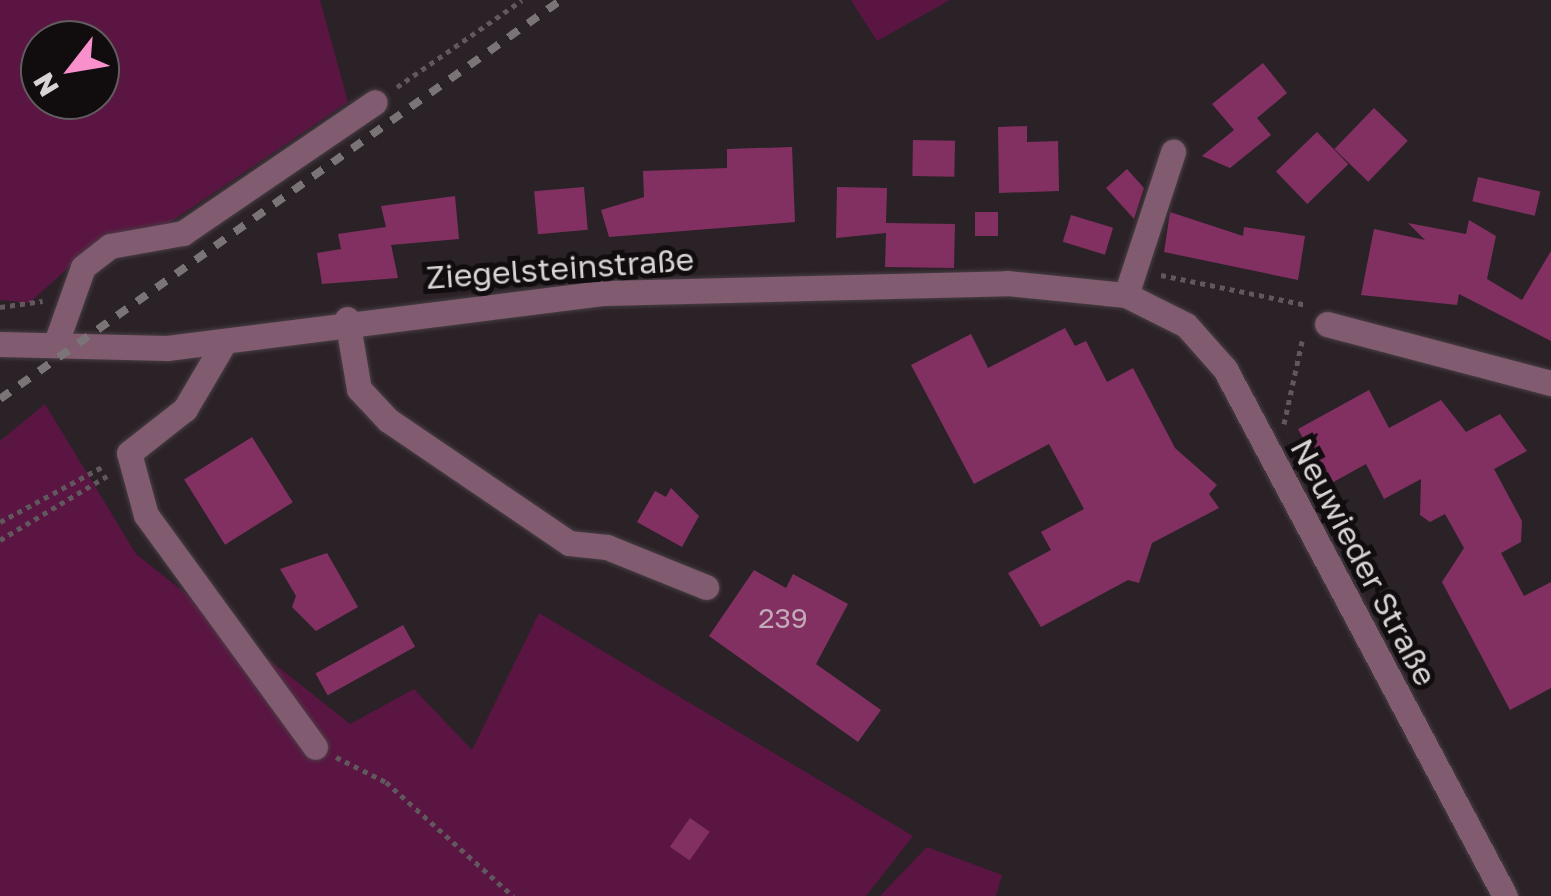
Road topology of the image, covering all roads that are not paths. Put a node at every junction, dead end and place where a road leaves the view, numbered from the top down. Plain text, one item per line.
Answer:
1 (374, 102) road end
2 (1173, 152) dead end
3 (1126, 295) junction
4 (1318, 315) road end
5 (347, 319) junction
6 (57, 340) junction
7 (225, 342) junction
8 (0, 344) edge
9 (1551, 382) edge
10 (706, 587) dead end
11 (315, 747) road end
12 (1505, 896) edge

1 - 6 street
2 - 3 street
3 - 5 street, Ziegelsteinstraße
3 - 12 street, Neuwieder Straße
4 - 9 street
5 - 7 street, Ziegelsteinstraße
5 - 10 street
6 - 7 street, Ziegelsteinstraße
6 - 8 street, Ziegelsteinstraße
7 - 11 street

